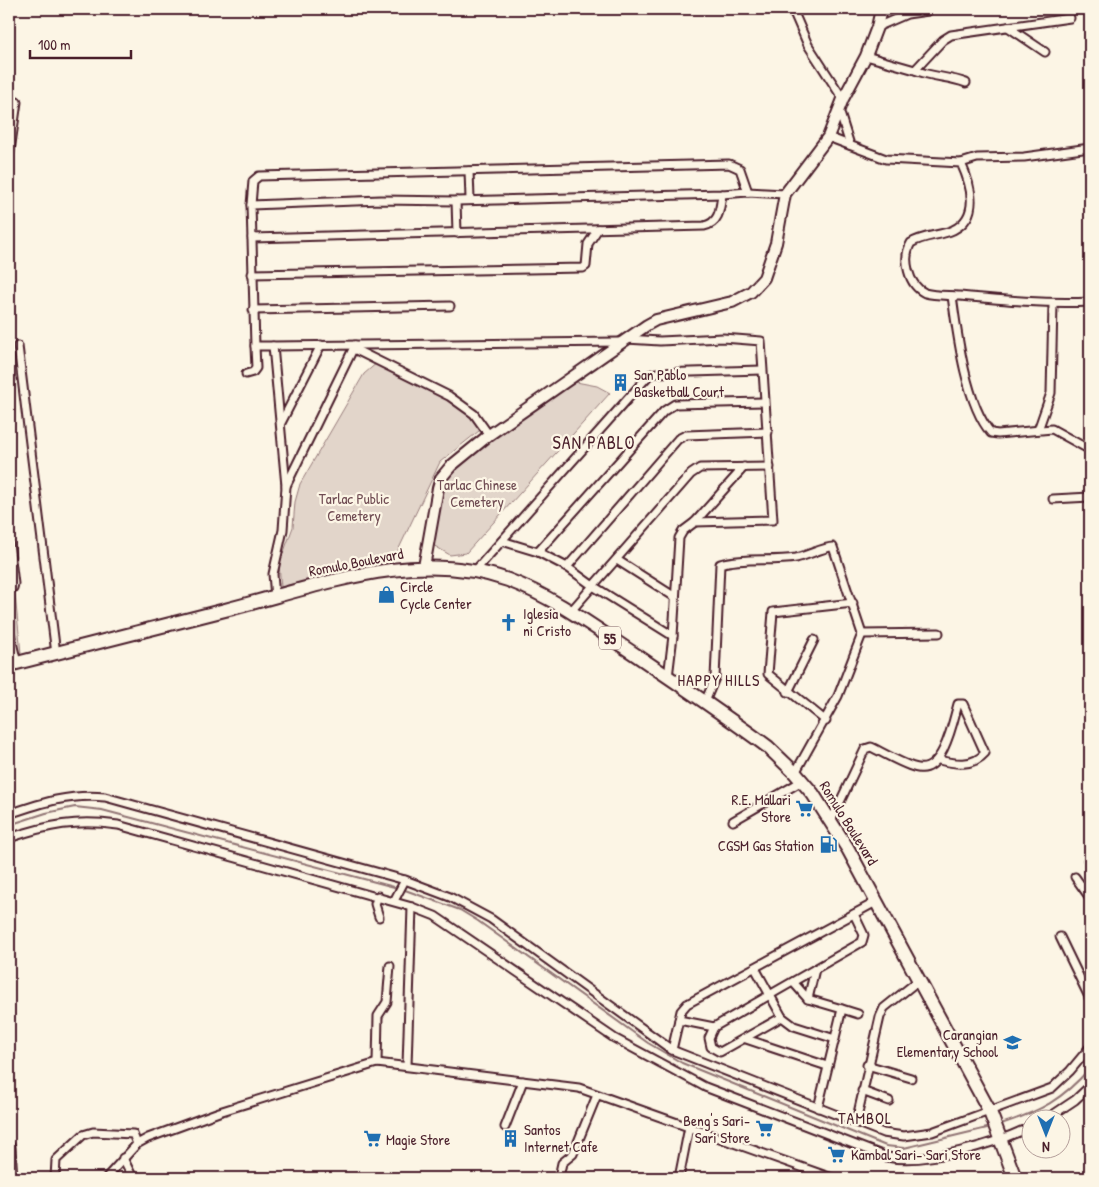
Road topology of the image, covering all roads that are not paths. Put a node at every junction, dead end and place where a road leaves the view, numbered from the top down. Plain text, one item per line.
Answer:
1 (790, 9) edge
2 (881, 9) edge
3 (928, 11) dead end
4 (1070, 18) dead end
5 (877, 27) junction
6 (1008, 27) junction
7 (1045, 52) dead end
8 (866, 56) junction
9 (915, 70) junction
10 (966, 83) dead end
11 (843, 99) junction
12 (16, 102) dead end
13 (839, 110) junction
14 (11, 121) edge
15 (828, 137) junction
16 (850, 145) junction
17 (1090, 148) edge
18 (9, 158) edge
19 (961, 163) junction
20 (468, 171) junction
21 (748, 192) junction
22 (722, 194) junction
23 (785, 194) junction
24 (470, 199) junction
25 (456, 201) junction
26 (251, 205) junction
27 (598, 229) junction
28 (457, 233) junction
29 (252, 238) junction
30 (252, 274) junction
31 (952, 296) junction
32 (1090, 302) edge
33 (1053, 304) junction
34 (450, 306) dead end
35 (253, 310) junction
36 (624, 340) junction
37 (320, 345) junction
38 (18, 346) dead end
39 (255, 346) junction
40 (273, 346) junction
41 (354, 347) junction
42 (762, 370) junction
43 (246, 374) dead end
44 (764, 402) junction
45 (281, 423) junction
46 (1038, 430) junction
47 (768, 432) junction
48 (489, 435) junction
49 (1090, 450) edge
50 (744, 467) junction
51 (770, 467) junction
52 (286, 486) junction
53 (1090, 497) edge
54 (1053, 499) dead end
55 (695, 522) junction
56 (502, 541) junction
57 (9, 543) edge
58 (538, 552) junction
59 (617, 560) junction
60 (424, 566) junction
61 (568, 568) junction
62 (474, 572) junction
63 (593, 586) junction
64 (9, 590) edge
65 (675, 596) junction
66 (275, 597) junction
67 (852, 603) junction
68 (571, 611) junction
69 (9, 630) edge
70 (939, 633) dead end
71 (862, 634) junction
72 (673, 636) junction
73 (814, 640) dead end
74 (56, 654) junction
75 (13, 664) edge
76 (668, 677) junction
77 (788, 692) junction
78 (705, 702) junction
79 (826, 721) junction
80 (939, 760) junction
81 (799, 777) junction
82 (9, 814) edge
83 (733, 821) dead end
84 (832, 821) junction
85 (9, 838) edge
86 (1075, 877) dead end
87 (405, 880) junction
88 (378, 896) junction
89 (1090, 898) edge
90 (394, 901) junction
91 (876, 902) junction
92 (412, 907) junction
93 (854, 914) junction
94 (379, 917) dead end
95 (1060, 937) dead end
96 (390, 966) dead end
97 (755, 968) junction
98 (815, 970) junction
99 (919, 980) junction
100 (793, 982) junction
101 (769, 995) junction
102 (808, 999) junction
103 (1090, 999) edge
104 (842, 1009) junction
105 (858, 1014) dead end
106 (782, 1017) junction
107 (679, 1020) junction
108 (714, 1027) junction
109 (746, 1039) junction
110 (835, 1039) junction
111 (1090, 1047) edge
112 (672, 1050) junction
113 (377, 1063) junction
114 (867, 1065) junction
115 (407, 1066) junction
116 (827, 1066) junction
117 (911, 1078) dead end
118 (523, 1081) junction
119 (1090, 1086) edge
120 (862, 1091) junction
121 (597, 1095) junction
122 (889, 1101) dead end
123 (818, 1108) junction
124 (1060, 1110) edge
125 (990, 1112) junction
126 (856, 1122) junction
127 (505, 1127) dead end
128 (690, 1127) junction
129 (1022, 1131) edge
130 (1002, 1140) junction
131 (137, 1144) junction
132 (11, 1147) dead end
133 (123, 1158) junction
134 (559, 1177) dead end
135 (13, 1178) edge
136 (55, 1178) edge
137 (106, 1178) edge
138 (133, 1178) edge
139 (679, 1178) edge
140 (832, 1178) edge
141 (1015, 1178) edge

1 - 11 street
2 - 5 street
3 - 5 street
4 - 6 street
5 - 8 street
6 - 7 street
6 - 9 street
8 - 9 street
8 - 11 street
9 - 10 street
11 - 13 street
12 - 14 street
13 - 15 street
13 - 16 street
14 - 18 street
15 - 16 street
15 - 23 street
16 - 19 street
17 - 19 street
19 - 31 street
20 - 21 street
20 - 24 street
20 - 26 street
21 - 22 street
21 - 23 street
22 - 24 street
22 - 27 street
23 - 36 street
24 - 25 street
25 - 26 street
25 - 28 street
26 - 29 street
27 - 28 street
27 - 30 street
28 - 29 street
29 - 30 street
30 - 35 street
31 - 33 street
31 - 46 street
32 - 33 street
33 - 46 street
34 - 35 street
35 - 39 street
36 - 41 street
36 - 42 street
36 - 48 street
37 - 40 street
37 - 41 street
37 - 45 street
38 - 74 street
39 - 40 street
39 - 43 street
40 - 45 street
41 - 48 street
41 - 52 street
42 - 44 street
42 - 56 street
44 - 47 street
44 - 58 street
45 - 52 street
46 - 49 street
47 - 51 street
47 - 61 street
48 - 60 street
50 - 51 street
50 - 55 street
50 - 59 street
51 - 55 street
52 - 66 street
53 - 54 street
55 - 65 street
56 - 58 street
56 - 62 street
57 - 64 street
58 - 61 street
59 - 63 street
59 - 65 street
60 - 62 highway, Romulo Boulevard / 55
60 - 66 highway, Romulo Boulevard / 55
61 - 63 street
62 - 68 highway, Romulo Boulevard / 55
63 - 68 street
63 - 72 street
65 - 72 street
66 - 74 highway, Romulo Boulevard / 55
67 - 71 street
67 - 77 street
67 - 78 street
68 - 76 highway, Romulo Boulevard / 55
69 - 75 street
70 - 71 street
71 - 79 street
72 - 76 street
73 - 77 street
74 - 75 highway, Romulo Boulevard / 55
76 - 78 highway, Romulo Boulevard / 55
77 - 79 street
78 - 81 highway, Romulo Boulevard / 55
79 - 81 street
80 - 80 street
80 - 84 street
81 - 83 street
81 - 84 highway, Romulo Boulevard / 55
82 - 87 street
84 - 91 highway, Romulo Boulevard / 55
85 - 88 street
86 - 89 street
87 - 90 street
87 - 112 street
88 - 90 street
88 - 94 street
90 - 92 street
91 - 93 street
91 - 99 highway, Romulo Boulevard / 55
92 - 115 street
92 - 130 street
93 - 97 street
93 - 98 street
95 - 103 street
96 - 113 street
97 - 101 street
97 - 107 street
98 - 100 street
98 - 102 street
99 - 114 street
99 - 125 highway, Romulo Boulevard / 55
100 - 101 street
100 - 102 street
101 - 106 street
101 - 108 street
102 - 104 street
104 - 105 street
104 - 110 street
106 - 109 street
106 - 110 street
107 - 108 street
107 - 112 street
108 - 109 street
109 - 116 street
110 - 116 street
111 - 125 street
112 - 123 street
113 - 115 street
113 - 131 street
114 - 117 street
114 - 120 street
115 - 118 street
116 - 123 street
118 - 121 street
118 - 127 street
119 - 124 street
120 - 122 street
120 - 126 street
121 - 128 street
121 - 134 street
123 - 126 street
125 - 126 street
125 - 130 highway, Romulo Boulevard / 55
128 - 139 street
128 - 140 street
129 - 130 street
130 - 141 highway, Romulo Boulevard / 55
131 - 133 street
131 - 136 street
132 - 135 street
133 - 137 street
133 - 138 street

